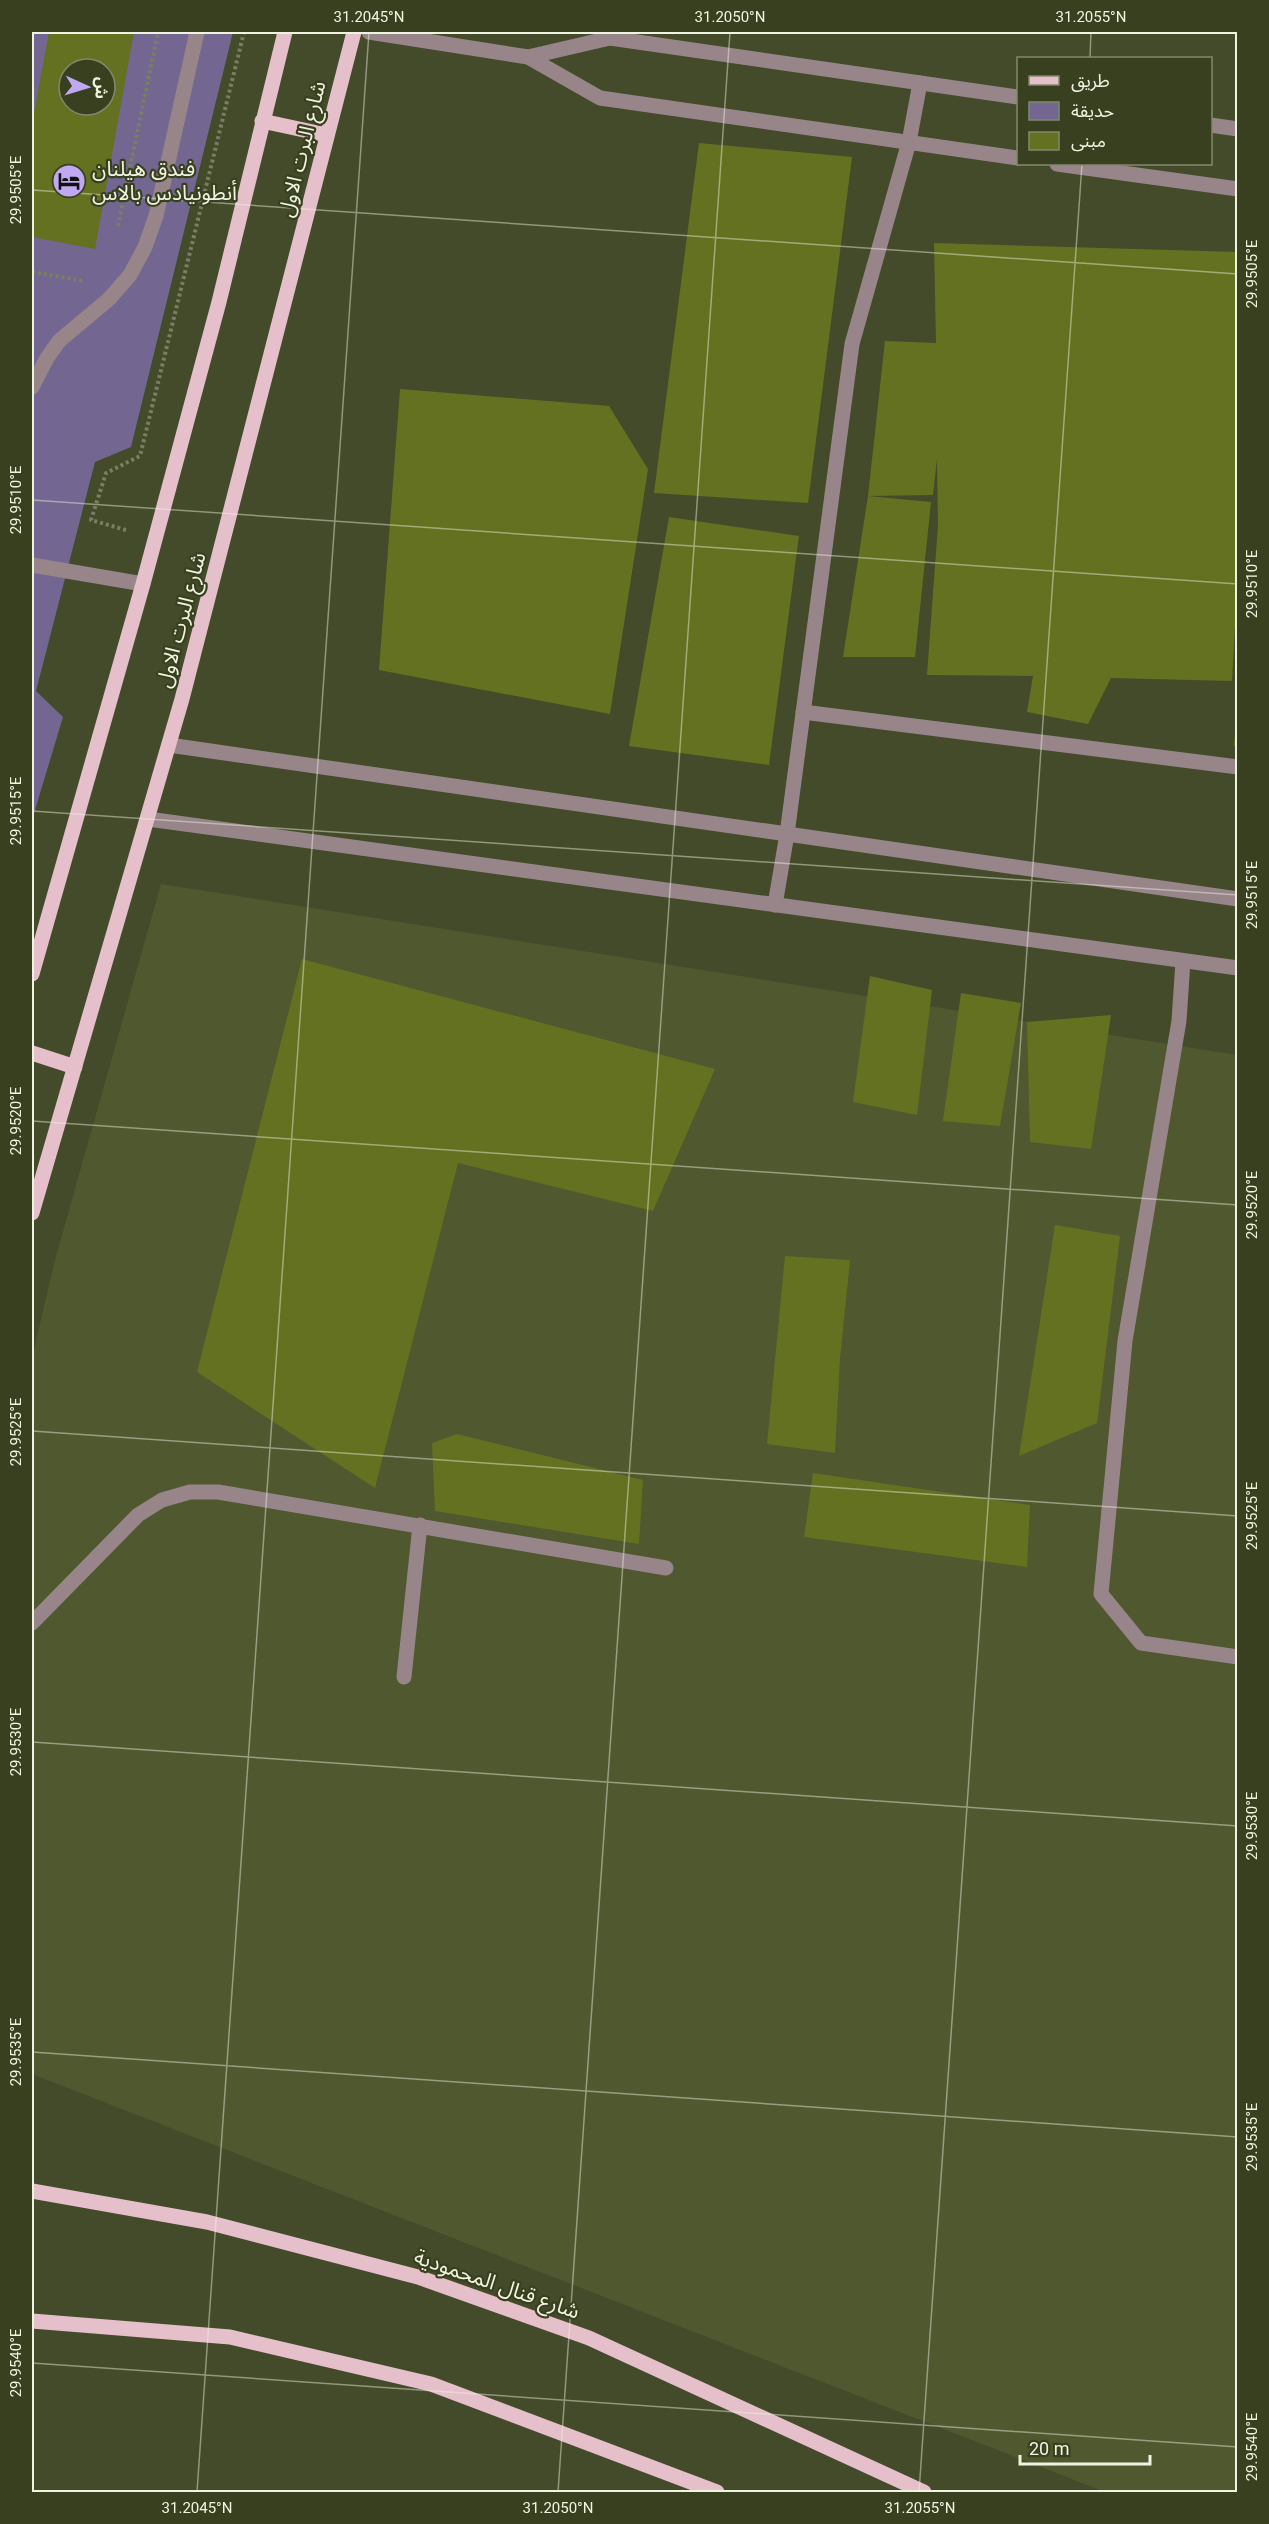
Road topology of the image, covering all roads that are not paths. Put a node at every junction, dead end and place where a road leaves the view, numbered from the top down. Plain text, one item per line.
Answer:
1 (197, 32) edge
2 (285, 32) edge
3 (354, 32) edge
4 (369, 32) edge
5 (528, 57) junction
6 (920, 83) junction
7 (1017, 97) edge
8 (262, 121) junction
9 (1212, 125) edge
10 (1238, 129) edge
11 (327, 135) junction
12 (909, 142) junction
13 (1017, 158) edge
14 (1064, 165) edge
15 (1238, 189) edge
16 (32, 387) edge
17 (32, 565) edge
18 (143, 584) junction
19 (803, 712) junction
20 (169, 745) junction
21 (1238, 767) edge
22 (148, 819) junction
23 (787, 834) junction
24 (1238, 899) edge
25 (775, 905) junction
26 (1183, 961) junction
27 (1238, 968) edge
28 (32, 974) edge
29 (32, 1053) edge
30 (75, 1067) junction
31 (32, 1213) edge
32 (420, 1525) junction
33 (666, 1568) dead end
34 (32, 1623) edge
35 (1238, 1657) edge
36 (404, 1677) dead end
37 (34, 2191) edge
38 (32, 2322) edge
39 (717, 2493) edge
40 (924, 2493) edge

1 - 16 street
2 - 8 main road
3 - 11 main road, شارع البرت الاول
4 - 5 street
5 - 6 street
5 - 12 street
6 - 7 street
6 - 12 street
8 - 11 main road
8 - 18 main road
9 - 10 street
11 - 20 main road, شارع البرت الاول
12 - 13 street
12 - 19 street
14 - 15 street
17 - 18 street
18 - 28 main road
19 - 21 street
19 - 23 street
20 - 22 main road, شارع البرت الاول
20 - 23 street
22 - 25 street
22 - 30 main road, شارع البرت الاول
23 - 24 street
23 - 25 street
25 - 26 street
26 - 27 street
26 - 35 street
29 - 30 main road
30 - 31 main road, شارع البرت الاول
32 - 33 street
32 - 34 street
32 - 36 street
37 - 40 main road, شارع قنال المحمودية
38 - 39 main road

